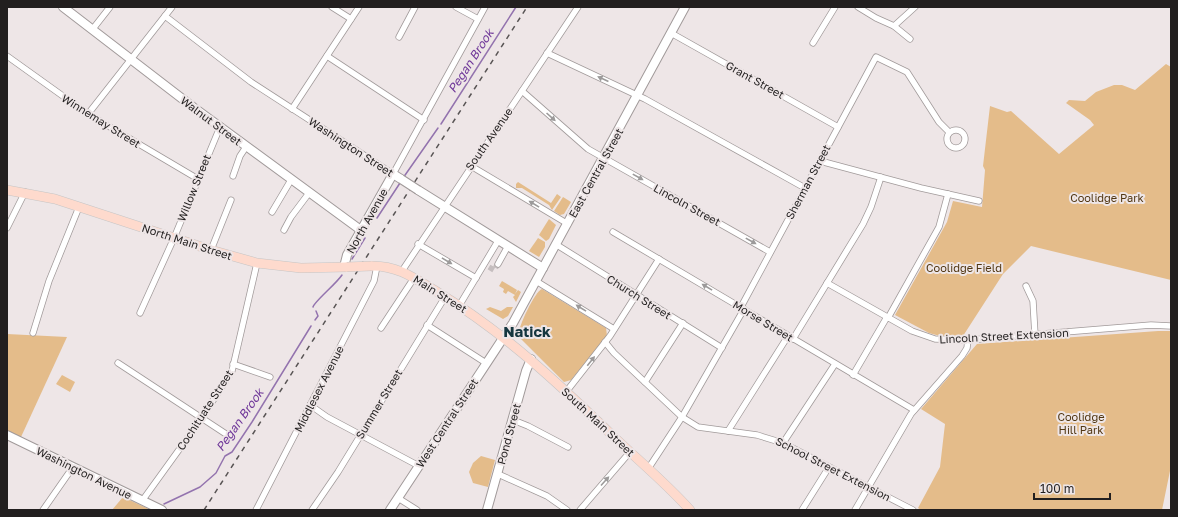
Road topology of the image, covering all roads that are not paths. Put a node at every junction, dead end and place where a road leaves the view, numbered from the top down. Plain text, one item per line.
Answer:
1 (63, 7) edge
2 (110, 7) edge
3 (172, 7) edge
4 (332, 7) edge
5 (359, 7) edge
6 (415, 7) edge
7 (456, 7) edge
8 (485, 7) edge
9 (578, 7) edge
10 (685, 7) edge
11 (835, 7) edge
12 (858, 7) edge
13 (915, 7) edge
14 (165, 16) junction
15 (351, 19) junction
16 (478, 19) junction
17 (894, 26) junction
18 (92, 30) junction
19 (671, 34) junction
20 (399, 37) dead end
21 (910, 39) dead end
22 (813, 43) dead end
23 (547, 53) junction
24 (7, 56) edge
25 (327, 56) junction
26 (131, 59) junction
27 (522, 91) junction
28 (638, 95) junction
29 (292, 109) junction
30 (88, 114) junction
31 (424, 120) junction
32 (220, 127) junction
33 (838, 127) junction
34 (949, 132) dead end
35 (246, 147) junction
36 (604, 158) junction
37 (820, 160) junction
38 (471, 166) junction
39 (393, 174) junction
40 (233, 176) dead end
41 (881, 177) junction
42 (198, 179) junction
43 (291, 180) junction
44 (805, 188) junction
45 (7, 190) edge
46 (25, 192) junction
47 (310, 193) junction
48 (948, 194) junction
49 (231, 200) dead end
50 (979, 201) dead end
51 (79, 207) junction
52 (443, 207) junction
53 (272, 212) dead end
54 (568, 224) junction
55 (7, 228) edge
56 (284, 230) dead end
57 (362, 230) junction
58 (613, 232) dead end
59 (174, 238) junction
60 (498, 241) junction
61 (418, 244) junction
62 (556, 245) junction
63 (508, 246) junction
64 (211, 250) junction
65 (770, 252) junction
66 (658, 259) junction
67 (256, 263) junction
68 (498, 264) tunnel mouth
69 (374, 266) junction
70 (346, 267) junction
71 (543, 268) junction
72 (402, 271) junction
73 (414, 278) junction
74 (476, 278) junction
75 (536, 281) junction
76 (827, 283) junction
77 (1026, 286) dead end
78 (636, 294) junction
79 (445, 297) junction
80 (459, 306) junction
81 (743, 308) junction
82 (140, 314) dead end
83 (888, 318) junction
84 (683, 324) junction
85 (427, 325) junction
86 (1171, 326) edge
87 (381, 328) dead end
88 (614, 329) junction
89 (33, 333) dead end
90 (1035, 335) junction
91 (504, 337) junction
92 (791, 338) junction
93 (968, 340) junction
94 (605, 342) junction
95 (722, 348) junction
96 (531, 359) junction
97 (118, 363) dead end
98 (486, 363) junction
99 (233, 364) junction
100 (835, 364) junction
101 (853, 374) junction
102 (270, 377) dead end
103 (645, 382) junction
104 (566, 392) junction
105 (310, 405) junction
106 (914, 410) junction
107 (682, 417) junction
108 (202, 418) junction
109 (513, 420) junction
110 (728, 431) junction
111 (360, 435) junction
112 (229, 436) dead end
113 (7, 437) edge
114 (783, 443) junction
115 (568, 447) dead end
116 (630, 452) junction
117 (419, 466) junction
118 (72, 467) junction
119 (830, 467) junction
120 (648, 469) junction
121 (498, 474) junction
122 (869, 488) junction
123 (398, 498) junction
124 (142, 501) junction
125 (44, 510) edge
126 (162, 510) edge
127 (256, 510) edge
128 (312, 510) edge
129 (390, 510) edge
130 (417, 510) edge
131 (487, 510) edge
132 (567, 510) edge
133 (580, 510) edge
134 (690, 510) edge
135 (802, 510) edge
136 (855, 510) edge
137 (913, 510) edge

1 - 18 street, Walnut Street
2 - 18 street
3 - 14 street
4 - 15 street
5 - 15 street
6 - 20 street
7 - 16 street
8 - 16 street, North Avenue
9 - 23 street, South Avenue
10 - 19 street, East Central Street
11 - 22 street
12 - 17 street
13 - 17 street
14 - 26 street
14 - 29 street, Washington Street
15 - 25 street
16 - 31 street, North Avenue
17 - 21 street
18 - 26 street, Walnut Street
19 - 28 street, East Central Street
19 - 33 street, Grant Street
23 - 27 street, South Avenue
28 -> 23 street
24 - 30 street, Winnemay Street
25 - 29 street
25 - 31 street
26 - 30 street
26 - 32 street, Walnut Street
27 -> 36 street, Lincoln Street
27 - 38 street, South Avenue
28 - 36 street, East Central Street
28 - 44 street
29 - 39 street, Washington Street
30 - 42 street, Winnemay Street
31 - 39 street, North Avenue
32 - 35 street, Walnut Street
32 - 42 street, Willow Street
33 - 34 street, Sherman Street
33 - 37 street, Sherman Street
35 - 40 street
35 - 43 street, Walnut Street
36 - 54 street, East Central Street
36 -> 65 street, Lincoln Street
37 - 41 street
37 - 44 street, Sherman Street
38 - 52 street, South Avenue
54 -> 38 street
39 - 52 street, Washington Street, bridge
39 - 57 street, North Avenue
41 - 48 street
41 - 76 street
42 - 59 street, Willow Street
43 - 47 street, Walnut Street
43 - 53 street
44 - 65 street, Sherman Street
45 - 46 main road, North Main Street
46 - 51 main road, North Main Street
46 - 55 street
47 - 56 street
47 - 57 street, Walnut Street
48 - 50 street
48 - 83 street
49 - 64 street
51 - 59 main road, North Main Street
51 - 89 street
52 - 60 street, Washington Street
52 - 61 street, South Avenue
54 - 62 street, East Central Street
57 - 70 street, North Avenue
58 - 66 street, Morse Street
59 - 64 main road, North Main Street
59 - 82 street, Willow Street
60 - 63 street, Washington Street
60 - 74 street
61 - 72 street, South Avenue
61 -> 74 street
62 - 71 street, East Central Street
62 - 78 street, Church Street
63 - 68 street
63 - 71 street, Washington Street
64 - 67 main road, North Main Street
65 - 81 street, Sherman Street
66 - 78 street
81 -> 66 street, Morse Street
67 - 70 main road, North Main Street
67 - 99 street, Cochituate Street
69 - 70 main road, North Main Street, bridge
69 - 72 main road, Main Street
69 - 105 street, Middlesex Avenue
71 - 75 street, East Central Street
72 - 73 main road, Main Street
73 - 79 main road, Main Street
73 - 87 street
74 - 80 street
88 -> 75 street
75 - 91 street, East Central Street
76 - 83 street, Lincoln Street Extension
76 - 92 street
77 - 90 street
78 - 84 street, Church Street
78 - 88 street
79 - 80 main road, Main Street
79 - 85 street, Summer Street
80 - 91 main road, Main Street
81 - 92 street, Morse Street
81 - 95 street, Sherman Street
83 - 93 street, Lincoln Street Extension
83 - 101 street
84 - 95 street, Church Street
84 - 103 street
85 - 98 street
85 - 111 street, Summer Street
86 - 90 street, Lincoln Street Extension
88 - 94 street
90 - 93 street, Lincoln Street Extension
91 - 96 main road, South Main Street
91 - 98 street, West Central Street
92 - 100 street, Morse Street
92 - 110 street
93 - 106 street
94 - 103 street, School Street Extension
104 -> 94 street
95 - 107 street, Sherman Street
96 - 104 main road, South Main Street
96 - 109 street, Pond Street
97 - 108 street
98 - 117 street, West Central Street
99 - 102 street
99 - 108 street, Cochituate Street
100 - 101 street, Morse Street
100 - 114 street
101 - 106 street, Morse Street
103 - 107 street, School Street Extension
104 - 116 main road, South Main Street
105 - 111 street
105 - 127 street, Middlesex Avenue
106 - 122 street
107 - 110 street, School Street Extension
107 - 120 street, Sherman Street
108 - 112 street
108 - 124 street, Cochituate Street
109 - 115 street
109 - 121 street, Pond Street
110 - 114 street, School Street Extension
111 - 117 street
111 - 128 street, Summer Street
113 - 118 street, Washington Avenue
114 - 119 street, School Street Extension
116 - 120 main road, South Main Street
133 -> 116 street
117 - 123 street, West Central Street
118 - 124 street, Washington Avenue
118 - 125 street
119 - 122 street, School Street Extension
119 - 135 street
120 - 134 main road, South Main Street
121 - 131 street, Pond Street
121 - 132 street
122 - 136 street
122 - 137 street, School Street Extension
123 - 129 street, West Central Street
123 - 130 street
124 - 126 street, Washington Avenue

